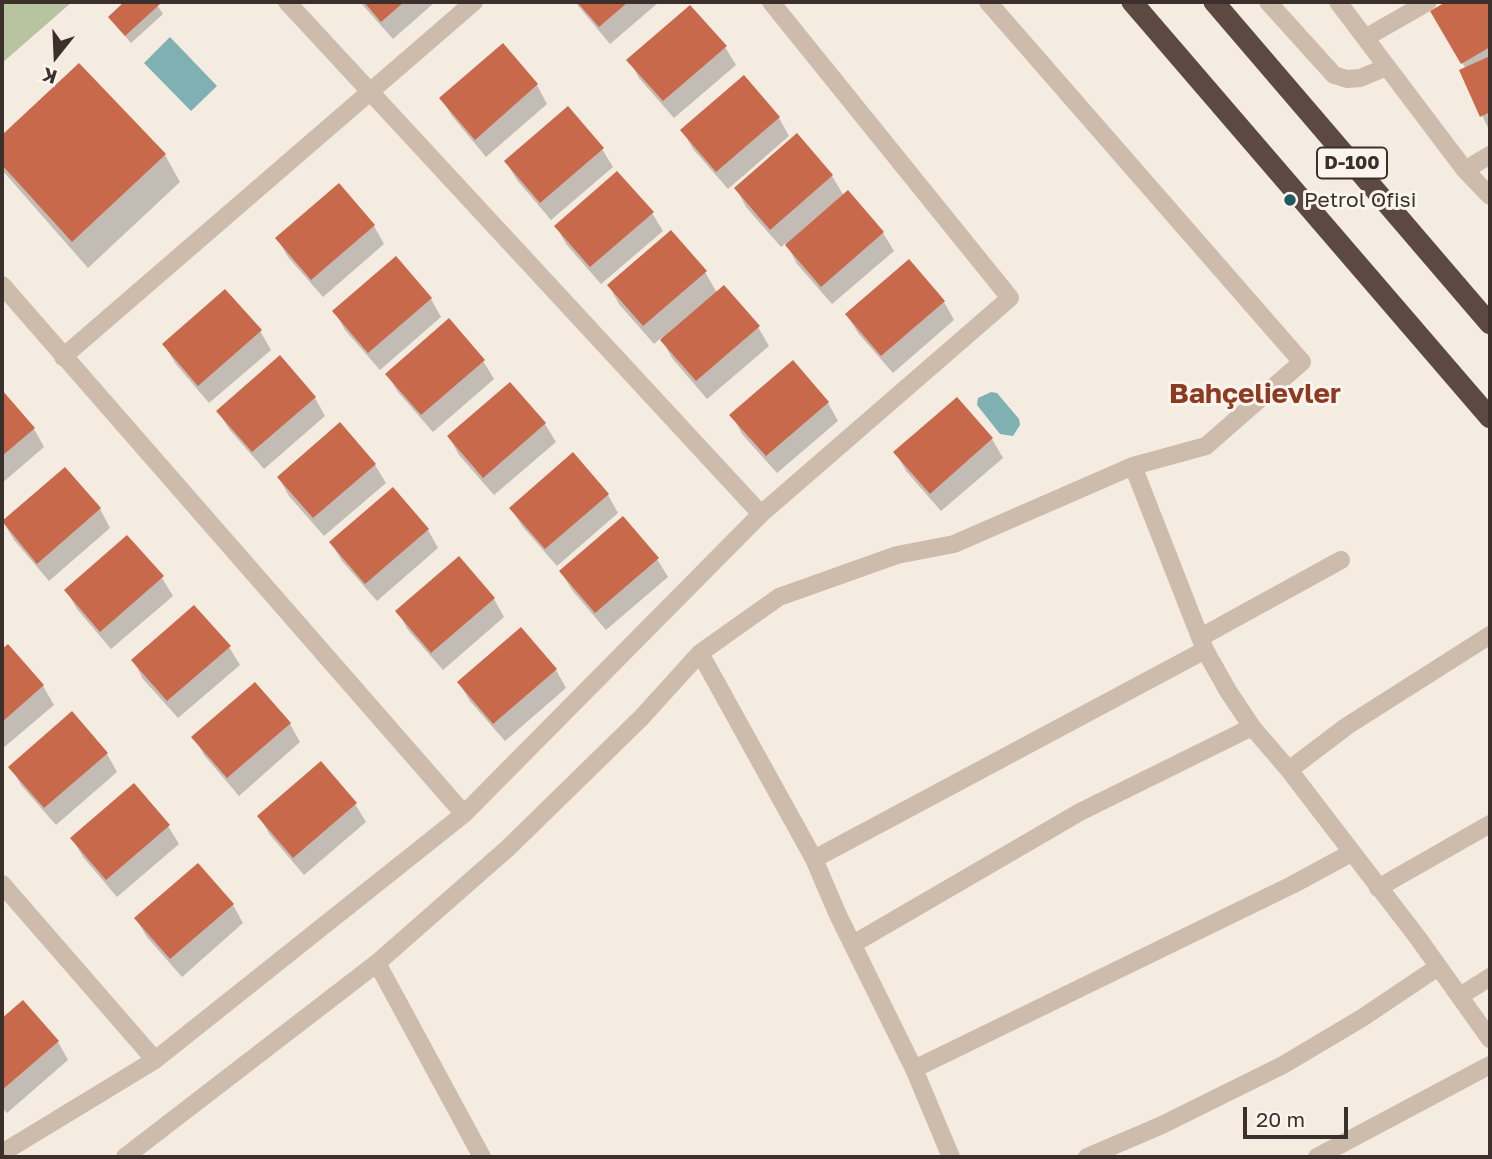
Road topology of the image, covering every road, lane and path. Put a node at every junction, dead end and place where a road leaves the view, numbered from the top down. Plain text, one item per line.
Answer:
1 (287, 2) edge
2 (474, 2) edge
3 (771, 2) edge
4 (988, 2) edge
5 (1132, 2) edge
6 (1214, 2) edge
7 (1268, 2) edge
8 (1338, 2) edge
9 (1428, 2) edge
10 (1365, 38) junction
11 (1387, 67) junction
12 (370, 91) junction
13 (1490, 155) edge
14 (1465, 170) junction
15 (1490, 195) edge
16 (2, 285) edge
17 (1490, 324) edge
18 (63, 357) junction
19 (1490, 418) edge
20 (1133, 466) junction
21 (761, 514) junction
22 (1341, 560) dead end
23 (1490, 635) edge
24 (1203, 644) junction
25 (700, 653) junction
26 (1252, 727) junction
27 (1289, 770) junction
28 (464, 814) junction
29 (1490, 824) edge
30 (1350, 853) junction
31 (814, 859) junction
32 (2, 884) edge
33 (1378, 888) junction
34 (853, 944) junction
35 (377, 963) junction
36 (1438, 967) junction
37 (1490, 977) edge
38 (1460, 996) junction
39 (1490, 1039) edge
40 (155, 1060) junction
41 (1490, 1065) edge
42 (914, 1069) junction
43 (2, 1153) edge
44 (134, 1155) edge
45 (482, 1157) edge
46 (951, 1157) edge
47 (1087, 1157) edge
48 (1317, 1157) edge

1 - 12 street
2 - 12 street
3 - 21 street
4 - 20 street
5 - 19 highway, D-100
6 - 17 highway, D-100
7 - 11 street
8 - 10 street
9 - 10 street
10 - 11 street
11 - 14 street
12 - 18 street
12 - 21 street
13 - 14 street
14 - 15 street
16 - 18 street
18 - 28 street
20 - 24 street
20 - 25 street
21 - 28 street
22 - 24 street
23 - 27 street
24 - 26 street
24 - 31 street
25 - 31 street
25 - 35 street
26 - 27 street
26 - 34 street
27 - 30 street
28 - 40 street
29 - 33 street
30 - 33 street
30 - 42 street
31 - 34 street
32 - 40 street
33 - 36 street
34 - 42 street
35 - 44 street
35 - 45 street
36 - 38 street
36 - 47 street
37 - 38 street
38 - 39 street
40 - 43 street
41 - 48 street
42 - 46 street

